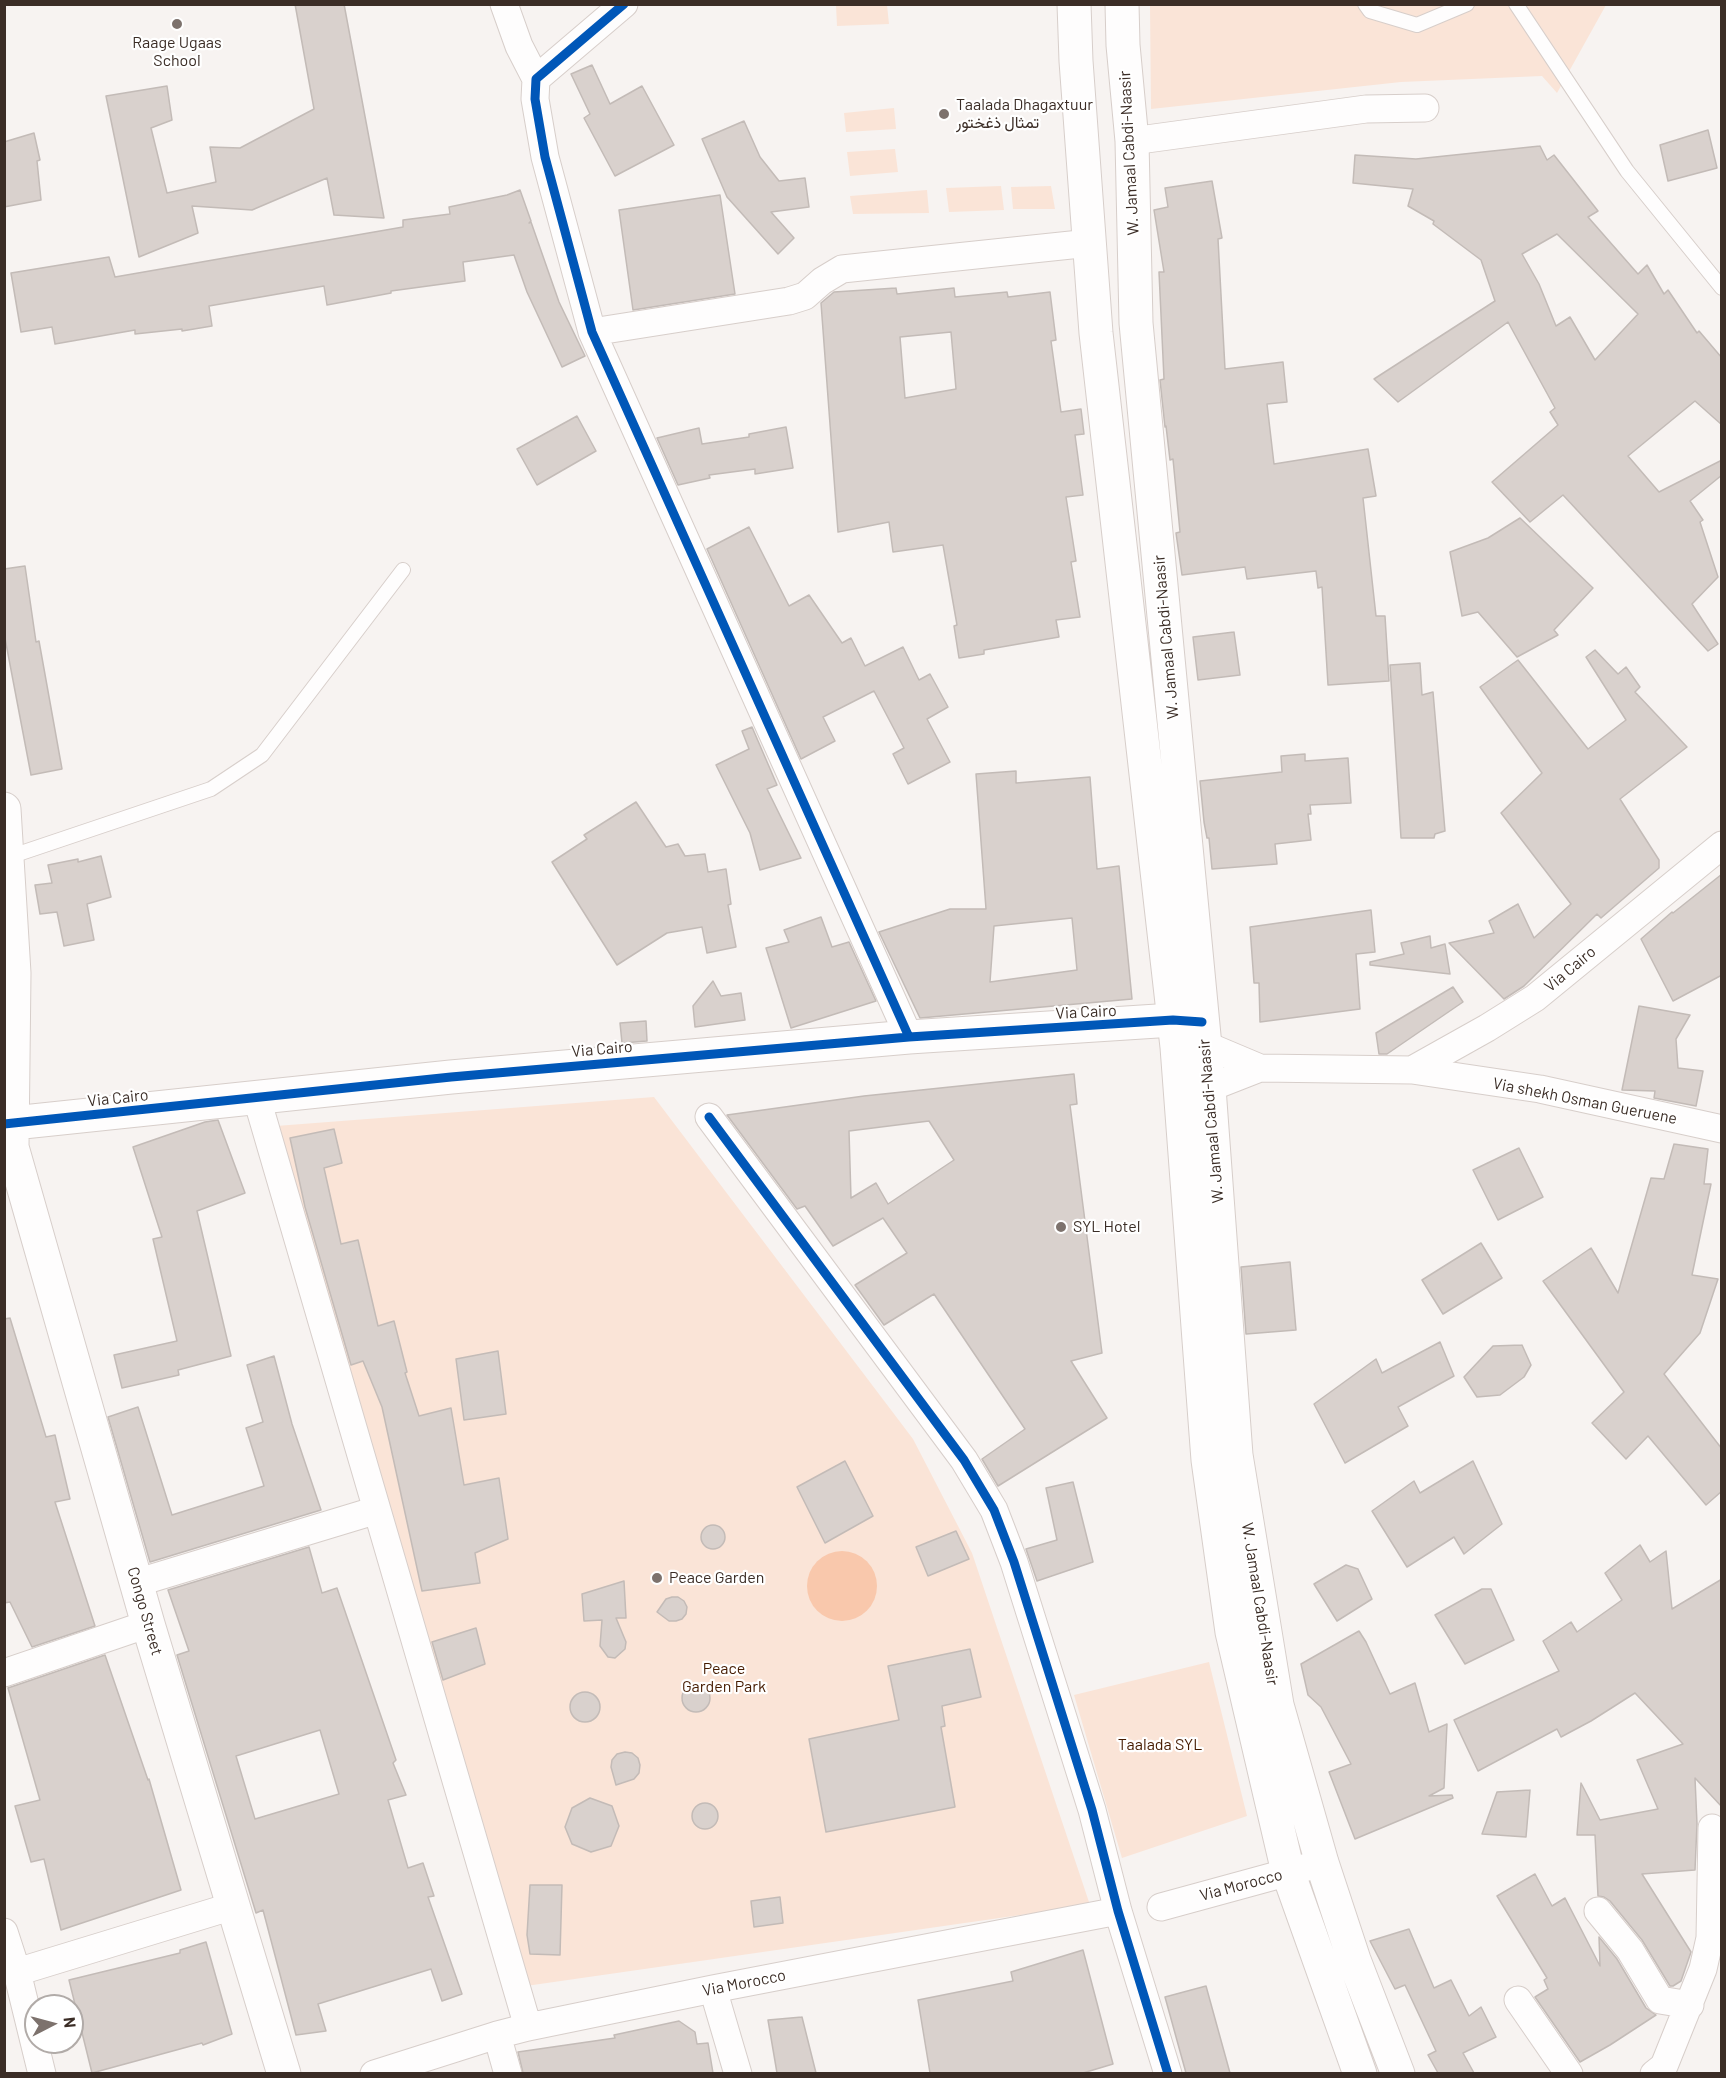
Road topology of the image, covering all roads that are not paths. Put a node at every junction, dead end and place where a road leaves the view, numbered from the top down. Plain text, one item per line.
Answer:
1 (504, 4) edge
2 (624, 4) edge
3 (1074, 4) edge
4 (1122, 4) edge
5 (1365, 4) edge
6 (1467, 4) edge
7 (1516, 4) edge
8 (1123, 45) junction
9 (1076, 61) junction
10 (536, 80) junction
11 (1425, 108) dead end
12 (1132, 141) junction
13 (1090, 243) junction
14 (1722, 288) edge
15 (592, 332) junction
16 (403, 570) dead end
17 (4, 808) edge
18 (1722, 845) edge
19 (9, 857) junction
20 (1189, 1033) junction
21 (909, 1037) junction
22 (1260, 1068) junction
23 (1412, 1070) junction
24 (1195, 1089) junction
25 (257, 1099) junction
26 (709, 1117) dead end
27 (1722, 1129) edge
28 (9, 1139) edge
29 (1222, 1458) junction
30 (377, 1510) junction
31 (136, 1583) junction
32 (148, 1624) junction
33 (4, 1673) edge
34 (1712, 1828) dead end
35 (1322, 1863) junction
36 (1288, 1872) junction
37 (233, 1906) junction
38 (1161, 1907) dead end
39 (1118, 1911) junction
40 (1598, 1911) dead end
41 (4, 1932) edge
42 (17, 1972) junction
43 (712, 1989) junction
44 (1518, 2000) dead end
45 (1690, 2004) junction
46 (528, 2027) junction
47 (497, 2035) junction
48 (42, 2073) edge
49 (284, 2073) edge
50 (374, 2073) edge
51 (508, 2073) edge
52 (738, 2073) edge
53 (1168, 2073) edge
54 (1360, 2073) edge
55 (1398, 2073) edge
56 (1569, 2073) edge
57 (1654, 2073) edge

1 - 10 street
2 - 10 street
3 - 9 main road, W. Jamaal Cabdi-Naasir
4 - 8 main road, W. Jamaal Cabdi-Naasir
5 - 6 lane
7 - 14 lane
8 - 9 main road
8 - 12 main road, W. Jamaal Cabdi-Naasir
9 - 13 main road, W. Jamaal Cabdi-Naasir
10 - 15 street
11 - 12 street
12 - 20 main road, W. Jamaal Cabdi-Naasir
13 - 15 street
13 - 20 main road, W. Jamaal Cabdi-Naasir
15 - 21 street
16 - 19 lane
17 - 19 main road, Congo Street
18 - 23 street, Via Cairo
19 - 28 main road, Congo Street
20 - 21 main road, Via Cairo
20 - 22 street, Via Cairo
20 - 24 main road, W. Jamaal Cabdi-Naasir
21 - 25 main road, Via Cairo
22 - 23 street, Via Cairo
22 - 24 street, Via Cairo
23 - 27 street, Via shekh Osman Gueruene
24 - 29 main road, W. Jamaal Cabdi-Naasir
25 - 28 main road, Via Cairo
25 - 30 street
26 - 39 street
28 - 31 main road, Congo Street
29 - 35 main road, W. Jamaal Cabdi-Naasir
29 - 36 main road, W. Jamaal Cabdi-Naasir
30 - 31 street
30 - 46 street
31 - 32 main road, Congo Street
32 - 33 street
32 - 37 main road, Congo Street
34 - 45 street
35 - 36 street, Via Morocco
35 - 55 main road, W. Jamaal Cabdi-Naasir
36 - 38 street, Via Morocco
36 - 54 main road, W. Jamaal Cabdi-Naasir
37 - 42 street
37 - 49 main road, Congo Street
39 - 43 street, Via Morocco
39 - 53 street
40 - 45 street
41 - 42 street
42 - 48 street
43 - 46 street, Via Morocco
43 - 52 street
44 - 56 street
45 - 57 street
46 - 47 street, Via Morocco
47 - 50 street, Via Morocco
47 - 51 street

